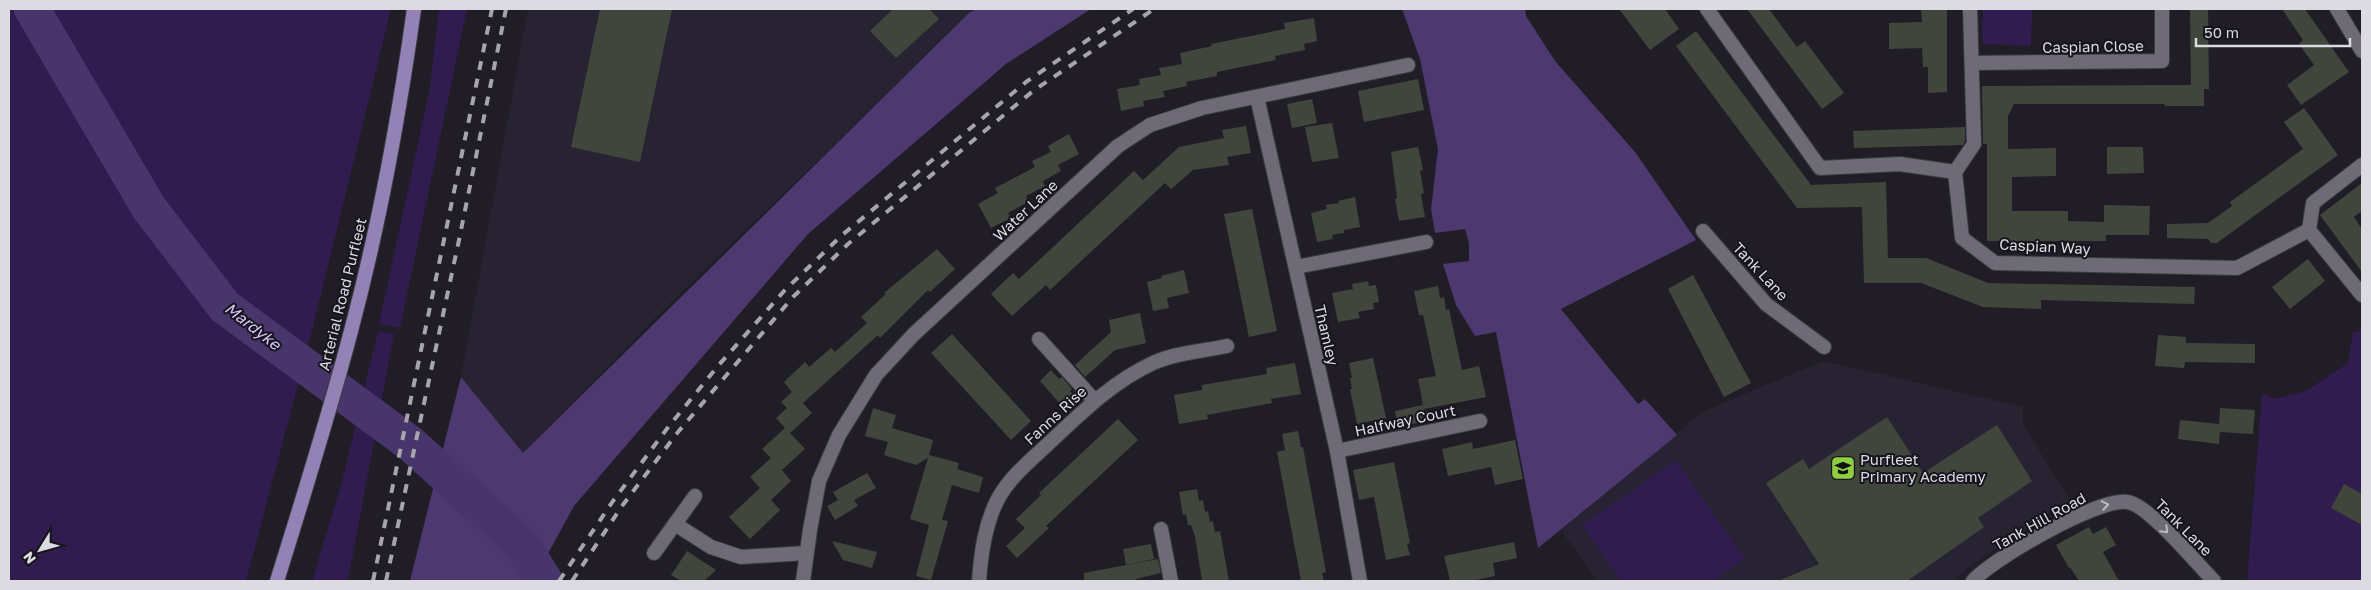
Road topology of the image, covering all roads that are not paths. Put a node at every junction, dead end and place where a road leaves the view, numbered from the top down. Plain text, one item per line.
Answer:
1 (414, 9) edge
2 (1707, 9) edge
3 (1970, 9) edge
4 (2162, 9) edge
5 (2337, 9) edge
6 (2362, 52) edge
7 (1972, 63) junction
8 (1408, 65) dead end
9 (1256, 97) junction
10 (2362, 165) edge
11 (1955, 172) junction
12 (2309, 230) junction
13 (1703, 231) dead end
14 (1426, 242) dead end
15 (1296, 267) junction
16 (2362, 295) edge
17 (1039, 339) dead end
18 (1227, 346) dead end
19 (1824, 346) dead end
20 (1094, 400) junction
21 (1480, 421) dead end
22 (1337, 450) junction
23 (695, 496) dead end
24 (2127, 502) joint
25 (675, 524) junction
26 (1160, 529) dead end
27 (806, 553) junction
28 (654, 554) dead end
29 (278, 581) edge
30 (804, 581) edge
31 (979, 581) edge
32 (1171, 581) edge
33 (1360, 581) edge
34 (1972, 581) edge
35 (2214, 581) edge

1 - 29 main road, Arterial Road Purfleet
2 - 11 street
3 - 7 street
4 - 7 street, Caspian Close
5 - 6 street
7 - 11 street
8 - 9 street, Water Lane
9 - 15 street, Thamley
9 - 27 street, Water Lane
10 - 12 street
11 - 12 street, Caspian Way
12 - 16 street
13 - 19 street, Tank Lane
14 - 15 street
15 - 22 street, Thamley
17 - 20 street
18 - 20 street, Fanns Rise
20 - 31 street, Fanns Rise
21 - 22 street, Halfway Court
22 - 33 street, Thamley
23 - 25 street
34 -> 24 street, Tank Hill Road
24 -> 35 street, Tank Lane
25 - 27 street
25 - 28 street
26 - 32 street
27 - 30 street, Water Lane

